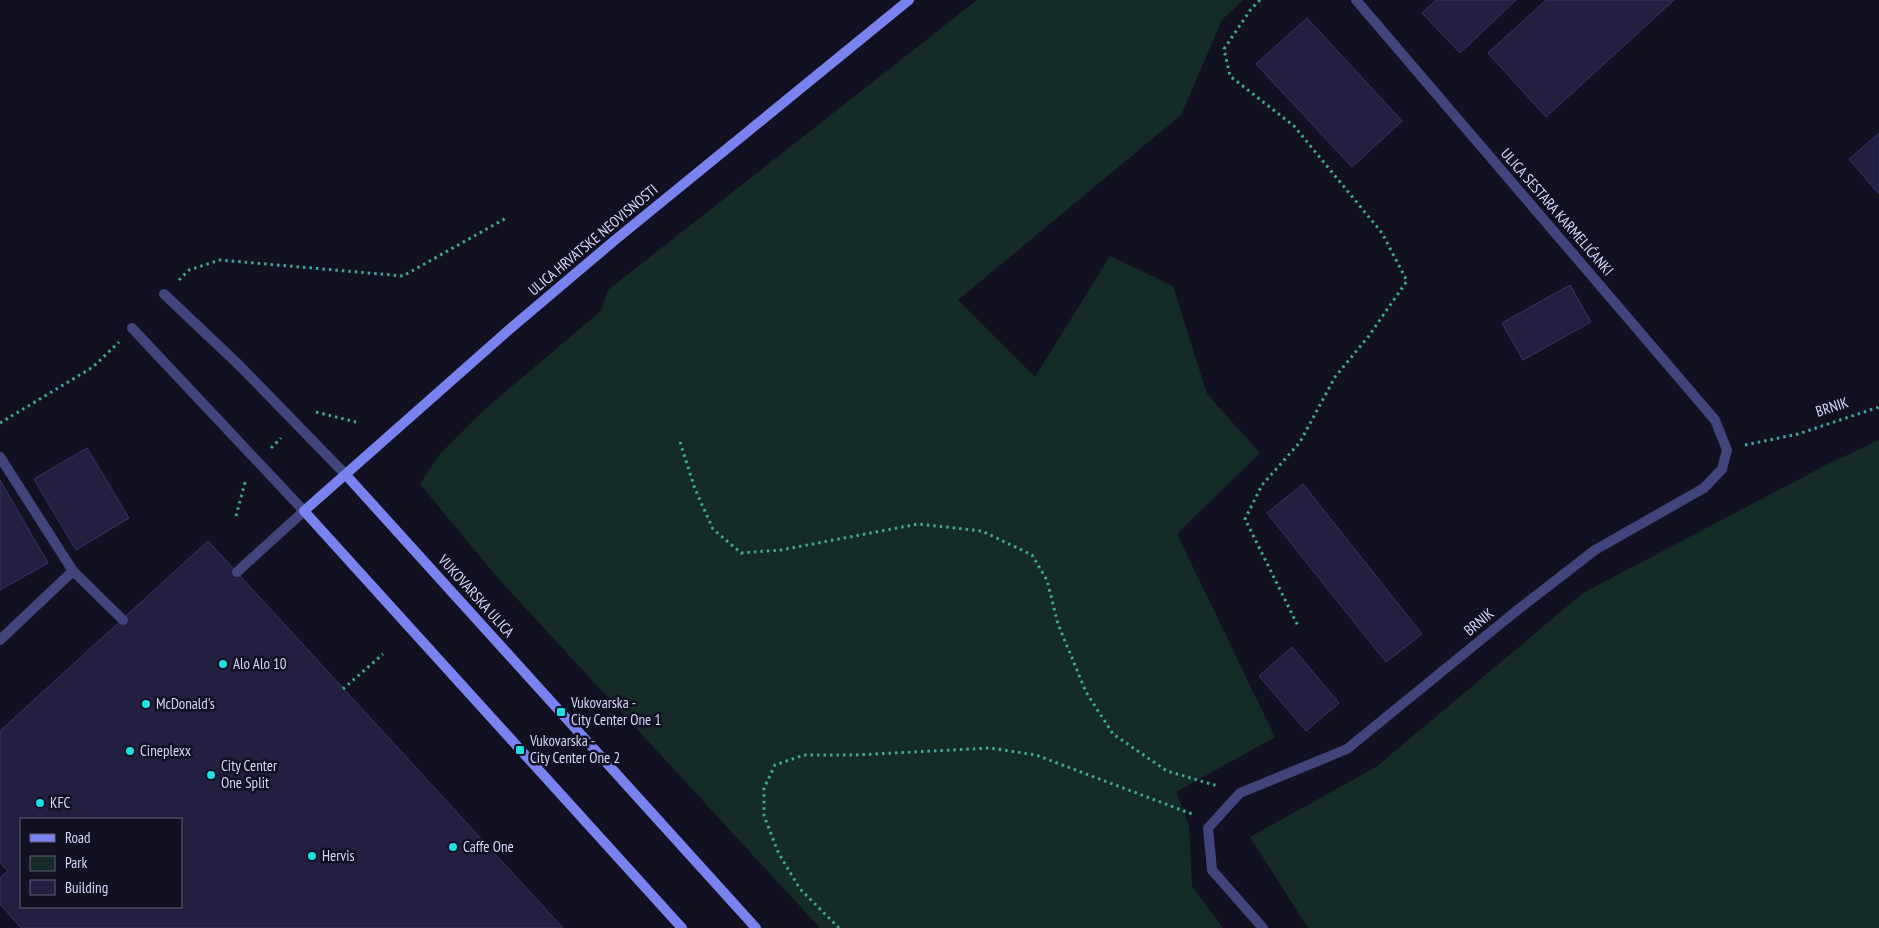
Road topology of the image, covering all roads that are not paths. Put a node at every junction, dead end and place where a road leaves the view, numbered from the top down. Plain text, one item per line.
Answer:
1 (1356, 0) edge
2 (903, 2) edge
3 (164, 294) road end
4 (132, 328) road end
5 (1727, 450) joint
6 (0, 457) edge
7 (346, 475) junction
8 (304, 511) junction
9 (73, 571) junction
10 (237, 572) dead end
11 (123, 620) dead end
12 (0, 640) edge
13 (682, 928) edge
14 (756, 928) edge
15 (1263, 928) edge

1 - 5 street, ULICA SESTARA KARMELIĆANKI
2 - 7 street, ULICA HRVATSKE NEOVISNOSTI
3 - 7 street, VUKOVARSKA ULICA
4 - 8 street
5 - 15 street, BRNIK
6 - 9 street
7 - 8 street, ULICA HRVATSKE NEOVISNOSTI
7 - 14 street, VUKOVARSKA ULICA
8 - 10 street
8 - 13 street
9 - 11 street
9 - 12 street

